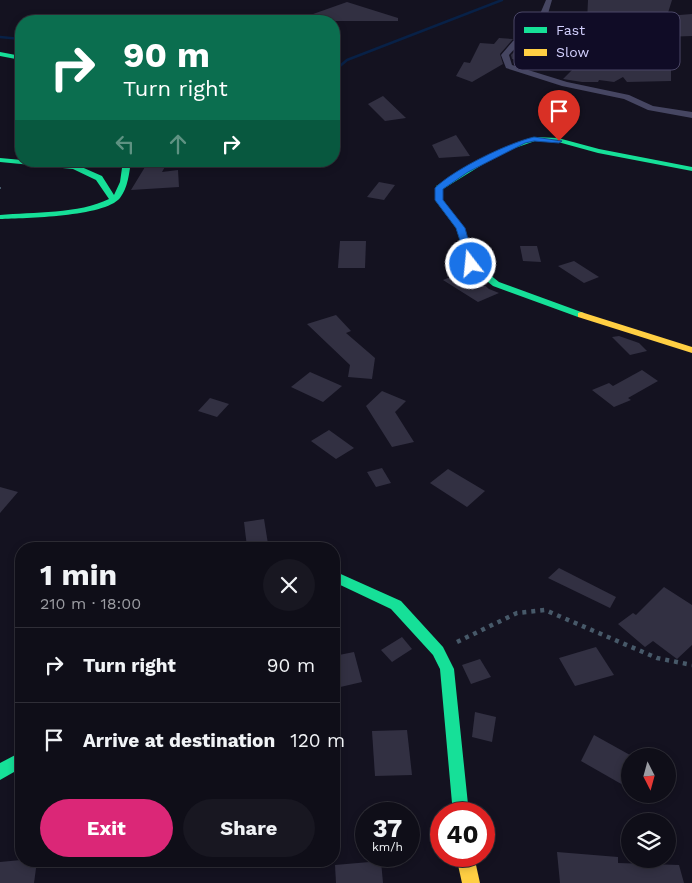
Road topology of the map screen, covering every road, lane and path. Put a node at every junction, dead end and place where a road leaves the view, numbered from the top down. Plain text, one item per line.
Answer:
1 (549, 0) edge
2 (544, 12) edge
3 (514, 45) edge
4 (0, 54) edge
5 (15, 57) edge
6 (514, 68) edge
7 (521, 70) edge
8 (692, 115) edge
9 (0, 160) edge
10 (15, 161) edge
11 (74, 167) edge
12 (126, 167) edge
13 (692, 169) edge
14 (113, 200) junction
15 (0, 217) edge
16 (692, 350) edge
17 (340, 579) edge
18 (438, 651) junction
19 (692, 665) edge
20 (15, 763) edge
21 (0, 772) edge
22 (460, 802) edge
23 (467, 867) edge
24 (471, 883) edge

1 - 2 street
3 - 6 street
4 - 5 street
7 - 8 street
9 - 10 street
11 - 14 street
12 - 14 street
13 - 16 street
14 - 15 street
17 - 18 street
18 - 19 path
18 - 22 street
20 - 21 street
23 - 24 street

